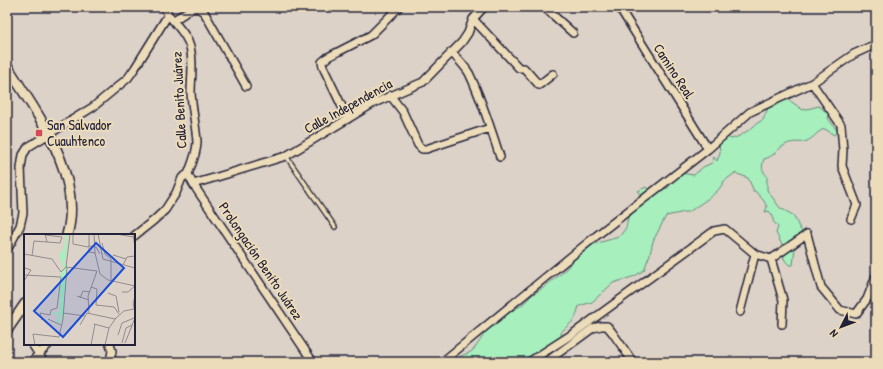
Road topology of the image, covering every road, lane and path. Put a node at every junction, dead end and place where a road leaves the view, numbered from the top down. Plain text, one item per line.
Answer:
1 (164, 7) edge
2 (399, 7) edge
3 (484, 7) edge
4 (544, 7) edge
5 (619, 7) edge
6 (168, 15) junction
7 (473, 19) junction
8 (174, 20) junction
9 (572, 33) dead end
10 (876, 44) edge
11 (451, 52) junction
12 (7, 66) edge
13 (553, 74) dead end
14 (812, 83) junction
15 (246, 86) dead end
16 (390, 95) junction
17 (348, 119) junction
18 (490, 128) junction
19 (49, 134) junction
20 (708, 149) junction
21 (286, 156) junction
22 (500, 157) dead end
23 (188, 174) junction
24 (193, 184) junction
25 (851, 219) dead end
26 (335, 227) dead end
27 (67, 234) edge
28 (135, 235) edge
29 (7, 250) edge
30 (756, 254) junction
31 (771, 259) junction
32 (876, 276) edge
33 (24, 305) edge
34 (740, 312) dead end
35 (782, 324) dead end
36 (7, 330) edge
37 (33, 345) edge
38 (48, 345) edge
39 (110, 345) edge
40 (38, 354) junction
41 (31, 362) edge
42 (44, 362) edge
43 (110, 362) edge
44 (313, 362) edge
45 (442, 362) edge
46 (529, 362) edge
47 (546, 362) edge
48 (633, 362) edge

1 - 6 street, Calle Benito Juárez
2 - 17 street
3 - 7 street, Calle Independencia
4 - 9 street
5 - 20 street, Camino Real
6 - 8 street, Calle Benito Juárez
6 - 19 street
7 - 11 street, Calle Independencia
7 - 13 street
8 - 15 street
8 - 23 street, Calle Benito Juárez
10 - 14 street
11 - 16 street, Calle Independencia
11 - 18 street
12 - 19 main road
14 - 20 street
14 - 25 street
16 - 17 street, Calle Independencia
16 - 18 street
17 - 21 street, Calle Independencia
18 - 22 street
19 - 27 main road
19 - 29 street
20 - 45 street
21 - 24 street, Calle Independencia
21 - 26 lane
23 - 24 street, Prolongación Benito Juárez
23 - 28 street
24 - 44 street, Prolongación Benito Juárez
30 - 31 street
30 - 34 street
30 - 46 street
31 - 32 street
31 - 35 street
33 - 36 main road
37 - 40 street
38 - 40 street
39 - 43 street
40 - 41 street
40 - 42 street
47 - 48 street

